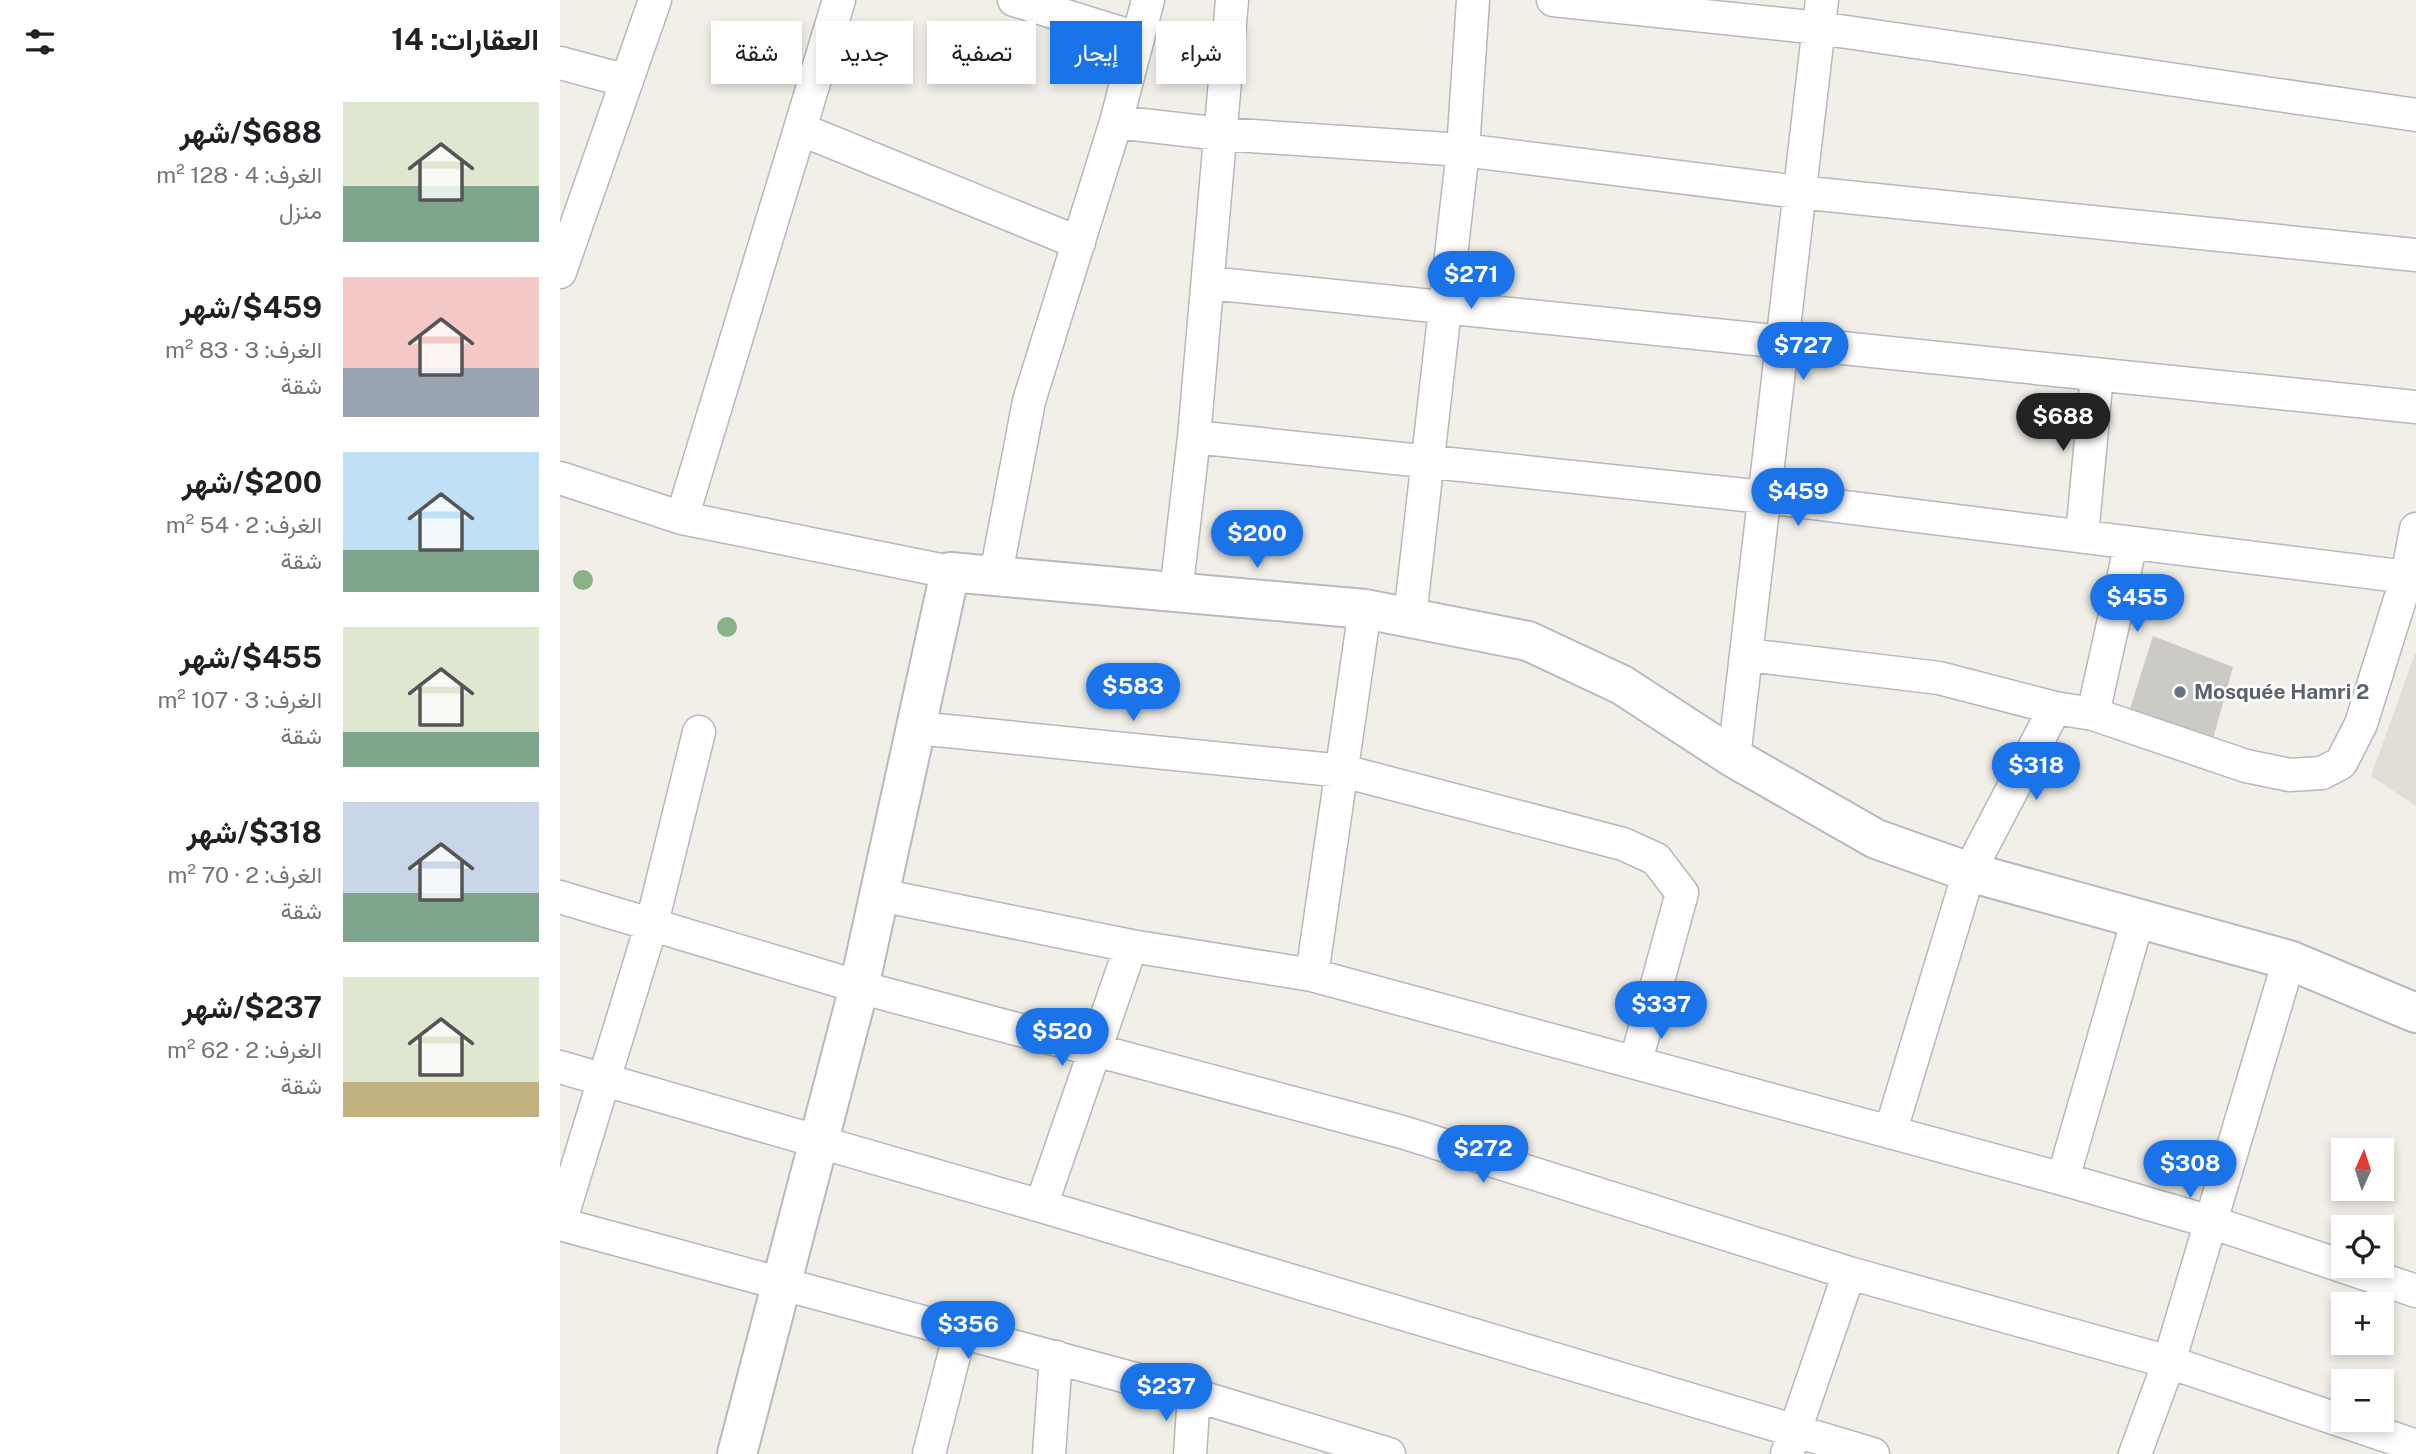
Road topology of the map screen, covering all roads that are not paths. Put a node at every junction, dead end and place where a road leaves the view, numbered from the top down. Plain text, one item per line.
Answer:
1 (655, 0) edge
2 (839, 0) edge
3 (1014, 0) edge
4 (1148, 0) edge
5 (1232, 0) edge
6 (1473, 0) edge
7 (1553, 0) edge
8 (1821, 14) edge
9 (1082, 21) edge
10 (1142, 21) edge
11 (560, 64) edge
12 (627, 81) junction
13 (1126, 84) edge
14 (2416, 115) edge
15 (1116, 122) junction
16 (800, 129) junction
17 (1221, 134) junction
18 (1463, 150) junction
19 (1798, 192) junction
20 (1079, 243) junction
21 (2416, 256) edge
22 (560, 272) edge
23 (1209, 283) junction
24 (1446, 305) junction
25 (1782, 342) junction
26 (2097, 375) junction
27 (2416, 407) edge
28 (1194, 437) junction
29 (1426, 462) junction
30 (560, 478) edge
31 (1764, 497) junction
32 (682, 518) junction
33 (2416, 529) edge
34 (2082, 536) junction
35 (2131, 543) junction
36 (950, 572) junction
37 (996, 574) junction
38 (2407, 577) junction
39 (1176, 593) junction
40 (1365, 609) junction
41 (1410, 617) junction
42 (1748, 655) junction
43 (2055, 708) junction
44 (2093, 714) junction
45 (917, 728) junction
46 (699, 732) dead end
47 (1734, 758) junction
48 (1343, 771) junction
49 (1969, 872) junction
50 (880, 894) junction
51 (560, 897) edge
52 (2138, 919) junction
53 (652, 923) junction
54 (1131, 946) junction
55 (2289, 960) junction
56 (1312, 975) junction
57 (859, 987) junction
58 (2416, 1013) edge
59 (1096, 1050) junction
60 (1636, 1061) junction
61 (560, 1067) edge
62 (604, 1080) junction
63 (1891, 1130) junction
64 (820, 1144) junction
65 (2063, 1179) junction
66 (1041, 1206) junction
67 (2211, 1222) junction
68 (560, 1224) edge
69 (1849, 1273) junction
70 (780, 1284) junction
71 (2416, 1291) edge
72 (960, 1332) junction
73 (1056, 1357) junction
74 (2169, 1362) junction
75 (1194, 1395) junction
76 (1790, 1443) edge
77 (2416, 1446) edge
78 (737, 1454) edge
79 (929, 1454) edge
80 (1049, 1454) edge
81 (1190, 1454) edge
82 (1389, 1454) edge
83 (1872, 1454) edge
84 (2135, 1454) edge

1 - 12 street
2 - 16 street
3 - 9 street
4 - 10 street
5 - 17 street
6 - 18 street
7 - 8 street
8 - 14 street
8 - 19 street
11 - 12 street
12 - 22 street
13 - 15 street
15 - 17 street
15 - 20 street
16 - 20 street
16 - 32 street
17 - 18 street
17 - 23 street
18 - 19 street
18 - 24 street
19 - 21 street
19 - 25 street
20 - 37 street
23 - 24 street
23 - 28 street
24 - 25 street
24 - 29 street
25 - 26 street
25 - 31 street
26 - 27 street
26 - 34 street
28 - 29 street
28 - 39 street
29 - 31 street
29 - 41 street
30 - 32 street
31 - 34 street
31 - 42 street
32 - 36 street
33 - 38 street
34 - 35 street
35 - 38 street
35 - 44 street
36 - 37 street
36 - 45 street
37 - 39 street
38 - 44 street
39 - 40 street
40 - 41 street
40 - 48 street
41 - 47 street
42 - 43 street
42 - 47 street
43 - 44 street
43 - 49 street
45 - 48 street
45 - 50 street
46 - 53 street
47 - 49 street
48 - 56 street
48 - 60 street
49 - 52 street
49 - 63 street
50 - 54 street
50 - 57 street
51 - 53 street
52 - 55 street
52 - 65 street
53 - 57 street
53 - 62 street
54 - 56 street
54 - 59 street
55 - 58 street
55 - 67 street
56 - 60 street
57 - 59 street
57 - 64 street
59 - 66 street
59 - 69 street
60 - 63 street
61 - 62 street
62 - 64 street
62 - 68 street
63 - 65 street
64 - 66 street
64 - 70 street
65 - 67 street
66 - 76 street
67 - 71 street
67 - 74 street
68 - 70 street
69 - 74 street
69 - 76 street
70 - 72 street
70 - 78 street
72 - 73 street
72 - 79 street
73 - 75 street
73 - 80 street
74 - 77 street
74 - 84 street
75 - 81 street
75 - 82 street
76 - 83 street

